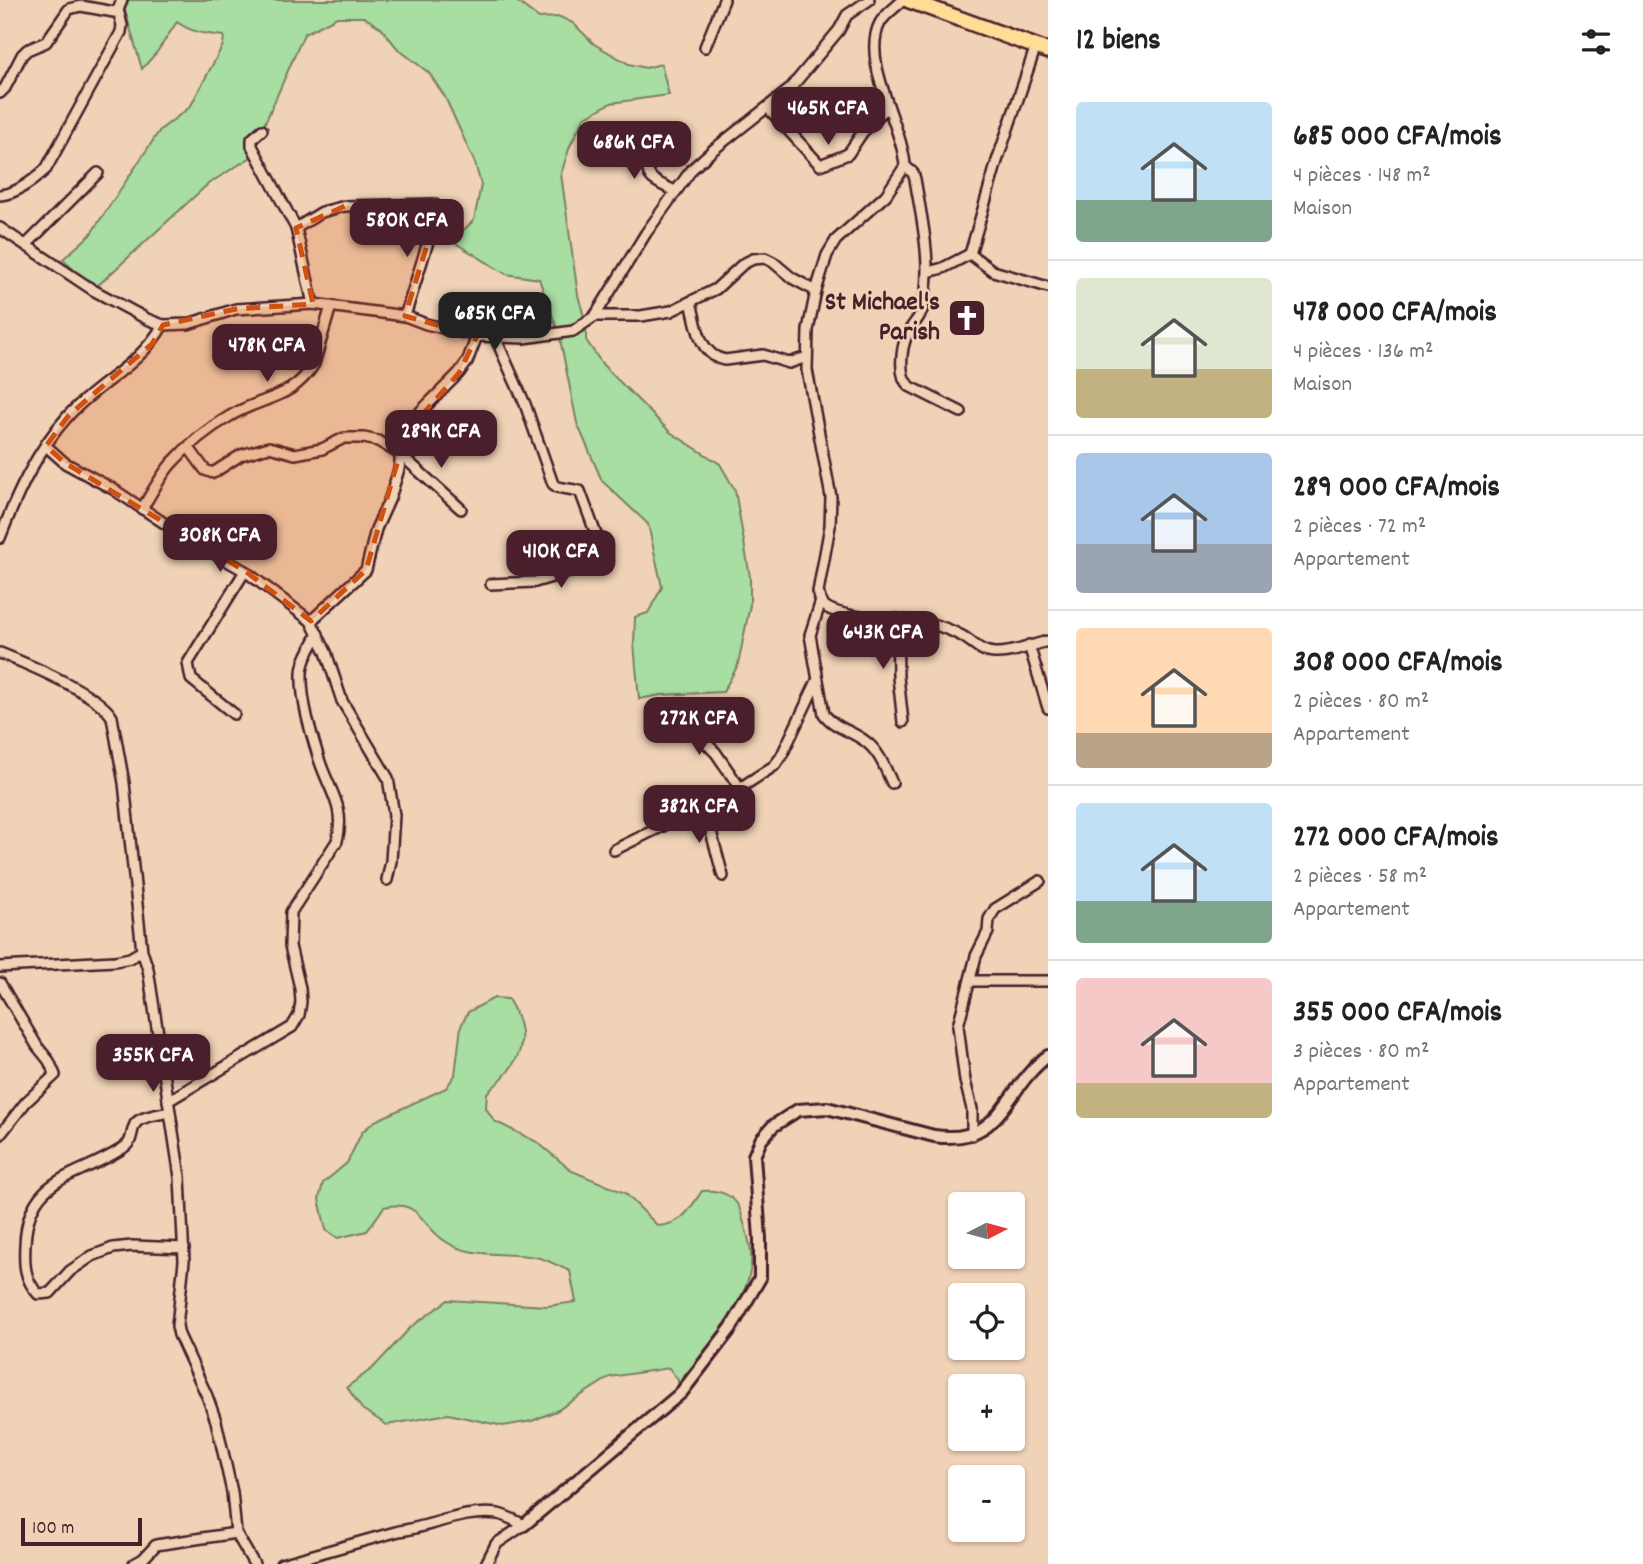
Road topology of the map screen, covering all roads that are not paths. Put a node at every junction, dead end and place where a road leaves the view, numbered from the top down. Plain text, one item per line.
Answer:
1 (122, 0) edge
2 (724, 0) edge
3 (869, 0) edge
4 (903, 0) edge
5 (908, 0) edge
6 (118, 10) junction
7 (705, 47) dead end
8 (1042, 49) edge
9 (0, 93) edge
10 (888, 106) junction
11 (768, 108) junction
12 (262, 130) dead end
13 (626, 135) dead end
14 (905, 166) junction
15 (98, 173) dead end
16 (676, 191) junction
17 (0, 195) edge
18 (0, 228) edge
19 (296, 228) junction
20 (26, 246) junction
21 (970, 254) junction
22 (928, 272) junction
23 (1048, 287) edge
24 (816, 291) junction
25 (691, 302) junction
26 (313, 304) junction
27 (331, 306) junction
28 (405, 316) junction
29 (594, 316) junction
30 (163, 325) junction
31 (477, 335) junction
32 (495, 337) junction
33 (807, 357) junction
34 (961, 412) dead end
35 (46, 446) junction
36 (189, 448) junction
37 (400, 454) junction
38 (142, 509) junction
39 (461, 509) dead end
40 (0, 538) edge
41 (245, 571) junction
42 (491, 584) dead end
43 (821, 601) junction
44 (897, 619) junction
45 (311, 621) junction
46 (318, 634) junction
47 (1048, 641) edge
48 (1029, 645) junction
49 (0, 653) edge
50 (817, 681) junction
51 (1048, 708) edge
52 (675, 710) dead end
53 (234, 715) dead end
54 (903, 722) dead end
55 (892, 783) dead end
56 (740, 788) junction
57 (704, 806) junction
58 (614, 850) dead end
59 (723, 876) dead end
60 (387, 880) dead end
61 (1040, 881) dead end
62 (142, 951) junction
63 (0, 967) edge
64 (971, 981) junction
65 (1048, 981) edge
66 (0, 983) edge
67 (1048, 1056) edge
68 (168, 1101) junction
69 (170, 1112) junction
70 (0, 1135) edge
71 (972, 1135) junction
72 (184, 1248) junction
73 (524, 1525) junction
74 (236, 1532) junction
75 (134, 1564) edge
76 (254, 1564) edge
77 (281, 1564) edge
78 (486, 1564) edge

1 - 6 street
2 - 7 street
3 - 11 street
4 - 10 street
5 - 8 highway
6 - 9 street
6 - 17 street
8 - 21 street
10 - 11 street
10 - 14 street
11 - 16 street
12 - 19 street
13 - 16 street
14 - 22 street
14 - 24 street
15 - 20 street
16 - 29 street
18 - 20 street
19 - 26 street
19 - 28 street
20 - 30 street
21 - 22 street
21 - 23 street
22 - 34 street
24 - 25 street
24 - 33 street
25 - 29 street
25 - 33 street
26 - 27 street
26 - 30 street
27 - 28 street
27 - 36 street
28 - 31 street
29 - 32 street
30 - 35 street
31 - 32 street
31 - 37 street
32 - 42 street
33 - 43 street
35 - 38 street
35 - 40 street
36 - 37 street
36 - 38 street
37 - 39 street
37 - 45 street
38 - 41 street
41 - 45 street
41 - 53 street
43 - 44 street
43 - 50 street
44 - 48 street
44 - 54 street
45 - 46 street
46 - 60 street
46 - 68 street
47 - 48 street
48 - 51 street
49 - 62 street
50 - 55 street
50 - 56 street
52 - 56 street
56 - 57 street
57 - 58 street
57 - 59 street
61 - 64 street
62 - 63 street
62 - 68 street
64 - 65 street
64 - 71 street
66 - 70 street
67 - 71 street
68 - 69 street
69 - 72 street
69 - 72 street
71 - 73 street
72 - 74 street
73 - 77 street
73 - 78 street
74 - 75 street
74 - 76 street

